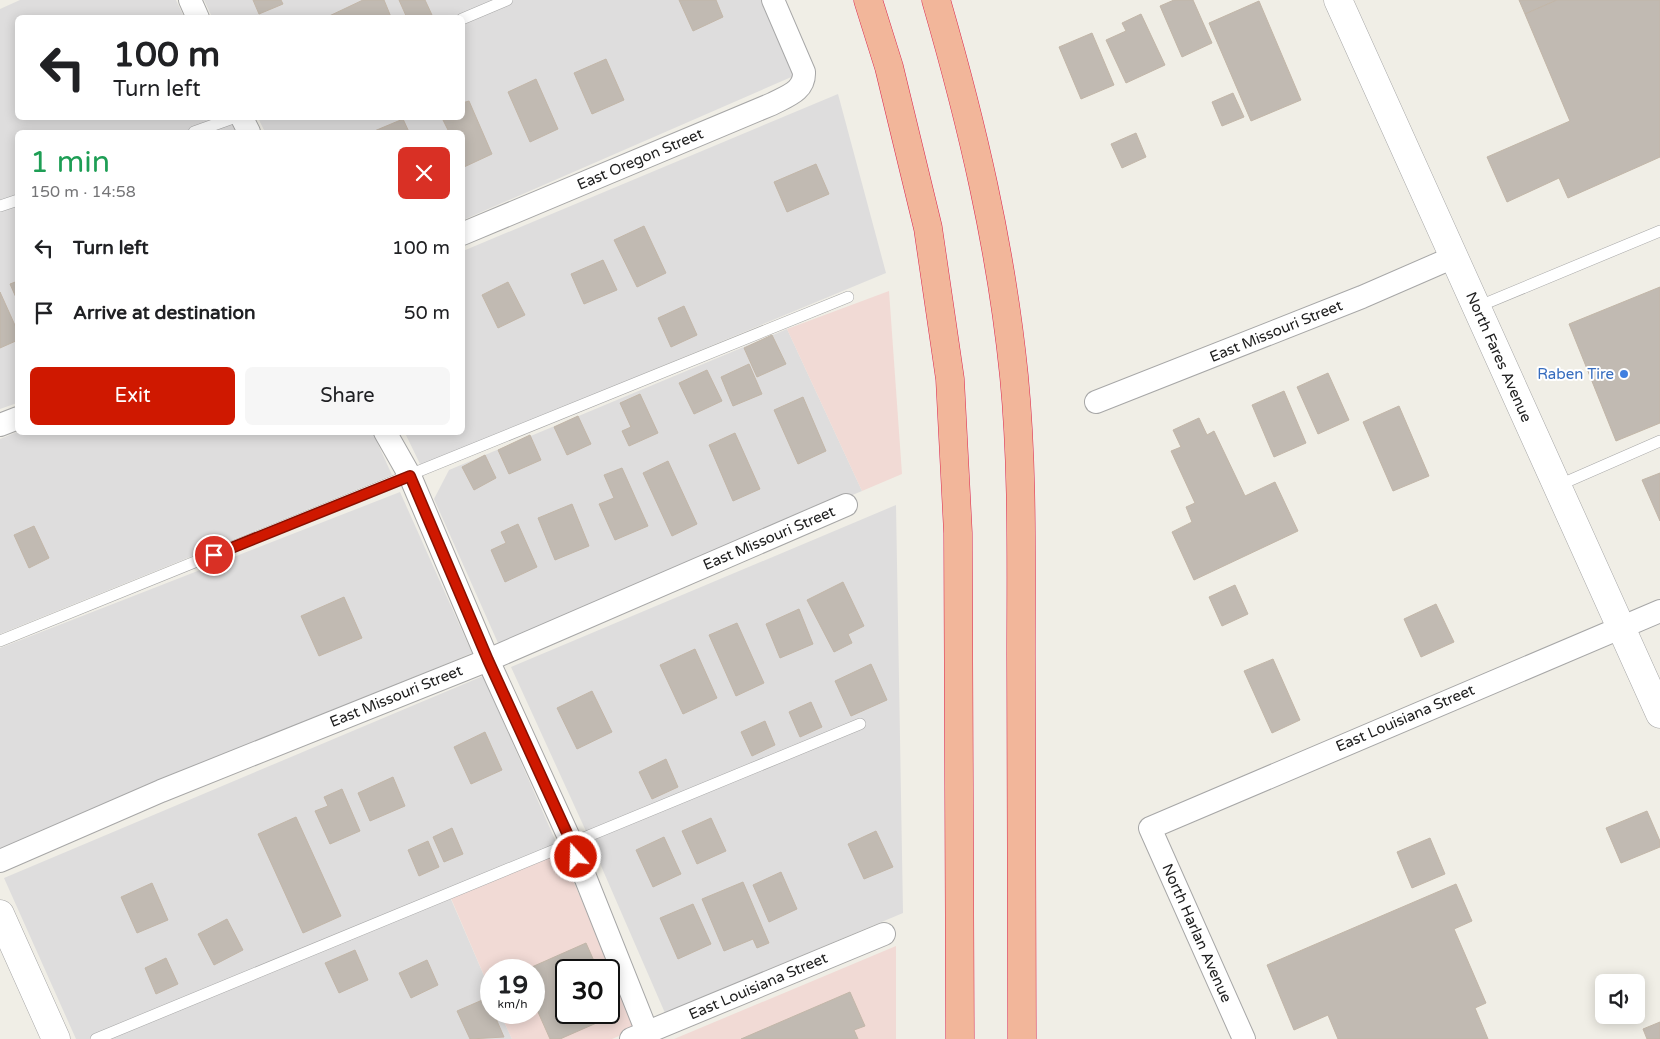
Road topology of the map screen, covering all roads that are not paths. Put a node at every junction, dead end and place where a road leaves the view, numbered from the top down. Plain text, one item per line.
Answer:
1 (190, 0) edge
2 (508, 0) edge
3 (773, 0) edge
4 (868, 0) edge
5 (936, 0) edge
6 (1338, 0) edge
7 (197, 15) edge
8 (465, 18) edge
9 (227, 120) edge
10 (200, 130) edge
11 (15, 201) edge
12 (0, 206) edge
13 (1660, 231) edge
14 (465, 233) edge
15 (1454, 257) junction
16 (848, 297) dead end
17 (1476, 307) junction
18 (1096, 402) dead end
19 (15, 419) edge
20 (0, 425) edge
21 (387, 435) edge
22 (1660, 441) edge
23 (410, 476) junction
24 (1557, 486) junction
25 (846, 505) dead end
26 (1660, 610) edge
27 (1620, 626) junction
28 (0, 641) edge
29 (488, 660) junction
30 (1660, 714) edge
31 (860, 724) dead end
32 (1150, 828) joint
33 (572, 844) junction
34 (0, 861) edge
35 (0, 914) edge
36 (884, 934) dead end
37 (639, 1036) edge
38 (56, 1039) edge
39 (96, 1039) edge
40 (960, 1039) edge
41 (1022, 1039) edge
42 (1244, 1039) edge

1 - 7 street
2 - 8 lane
3 - 14 street, East Oregon Street
4 - 40 highway
5 - 41 highway
6 - 15 street, North Fares Avenue
9 - 10 lane
11 - 12 lane
13 - 17 lane
15 - 17 street, North Fares Avenue
15 - 18 street, East Missouri Street
16 - 23 lane
17 - 24 street, North Fares Avenue
19 - 20 street
21 - 23 street
22 - 24 lane
23 - 28 lane
23 - 29 street
24 - 27 street, North Fares Avenue
25 - 29 street, East Missouri Street
26 - 27 street, East Louisiana Street
27 - 30 street, North Fares Avenue
27 - 32 street, East Louisiana Street
29 - 33 street
29 - 34 street, East Missouri Street
31 - 33 lane
32 - 42 street, North Harlan Avenue
33 - 37 street
33 - 39 lane
35 - 38 street
36 - 37 street, East Louisiana Street

